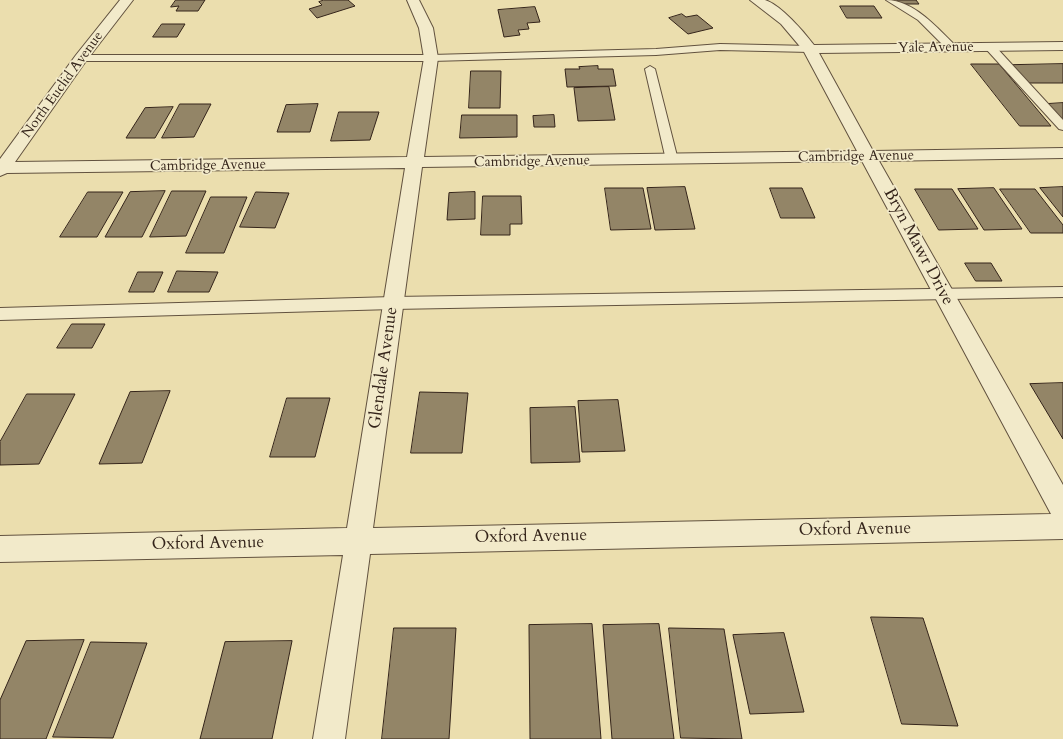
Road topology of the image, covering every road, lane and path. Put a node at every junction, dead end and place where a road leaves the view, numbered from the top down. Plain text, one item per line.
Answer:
1 (127, 0) edge
2 (413, 0) edge
3 (756, 0) edge
4 (891, 0) edge
5 (1063, 46) edge
6 (990, 47) junction
7 (952, 48) junction
8 (810, 49) junction
9 (81, 58) junction
10 (431, 58) junction
11 (650, 68) dead end
12 (1063, 128) edge
13 (1063, 153) edge
14 (869, 157) junction
15 (672, 160) junction
16 (414, 163) junction
17 (1, 170) edge
18 (1063, 292) edge
19 (943, 294) junction
20 (393, 303) junction
21 (0, 314) edge
22 (1063, 510) edge
23 (1063, 526) edge
24 (360, 540) junction
25 (0, 549) edge
26 (329, 739) edge

1 - 9 street, North Euclid Avenue
2 - 10 street, Glendale Avenue
3 - 8 street, Bryn Mawr Drive
4 - 7 lane
5 - 6 street, Yale Avenue
6 - 7 street, Yale Avenue
6 - 12 lane
7 - 8 street, Yale Avenue
8 - 10 lane
8 - 14 street, Bryn Mawr Drive
9 - 10 lane
9 - 17 street, North Euclid Avenue
10 - 16 street, Glendale Avenue
11 - 15 lane
13 - 14 street, Cambridge Avenue
14 - 15 street, Cambridge Avenue
14 - 19 street, Bryn Mawr Drive
15 - 16 street, Cambridge Avenue
16 - 17 street, Cambridge Avenue
16 - 20 street, Glendale Avenue
18 - 19 lane
19 - 20 lane
19 - 22 street, Bryn Mawr Drive
20 - 21 lane
20 - 24 street, Glendale Avenue
23 - 24 street, Oxford Avenue
24 - 25 street, Oxford Avenue
24 - 26 street, Glendale Avenue

